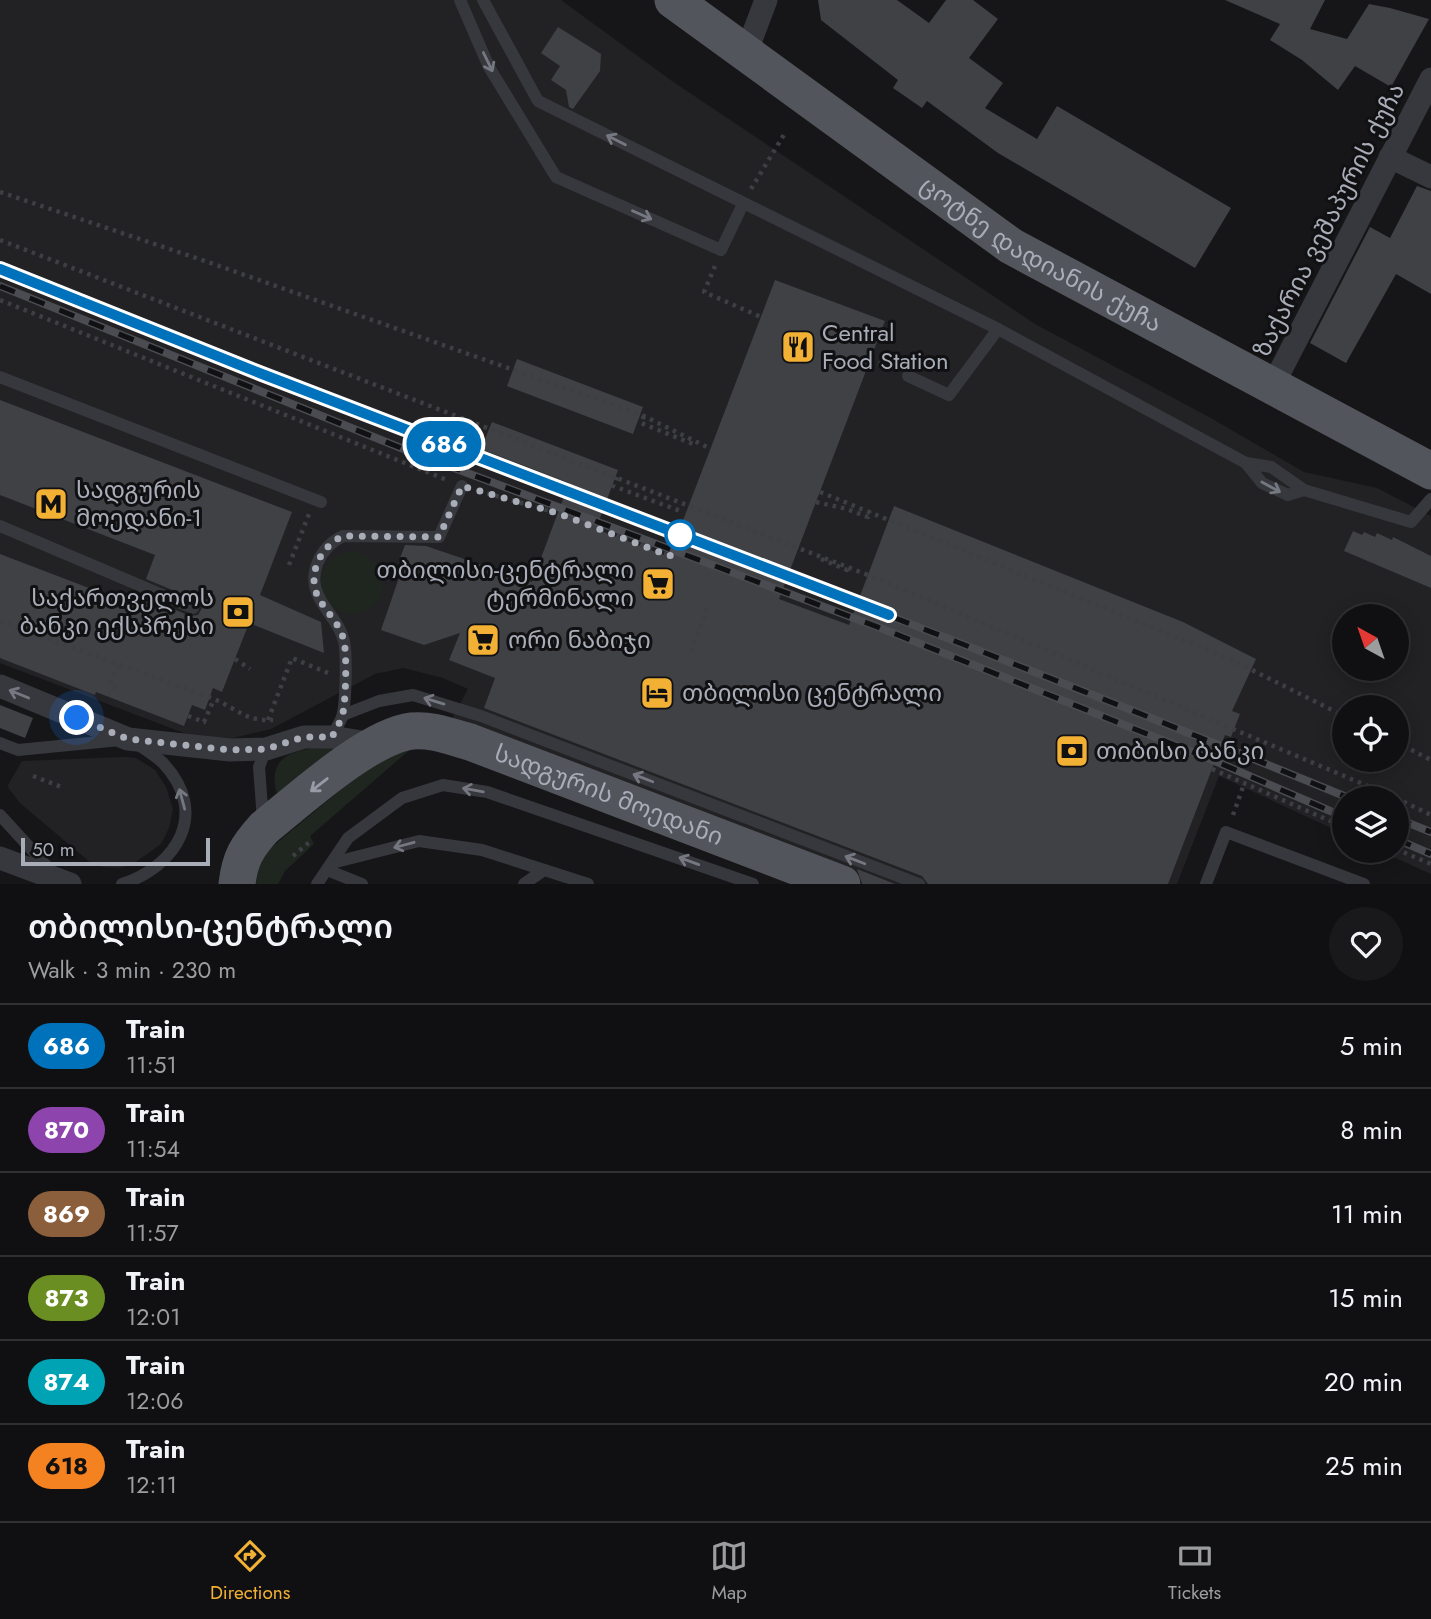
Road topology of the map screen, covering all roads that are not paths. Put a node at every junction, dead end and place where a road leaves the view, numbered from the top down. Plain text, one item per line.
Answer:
1 (460, 0) edge
2 (483, 0) edge
3 (673, 0) edge
4 (766, 0) edge
5 (746, 53) junction
6 (1431, 79) edge
7 (1390, 157) junction
8 (1431, 177) edge
9 (743, 204) junction
10 (998, 329) junction
11 (908, 376) dead end
12 (0, 377) edge
13 (1273, 385) junction
14 (1431, 471) edge
15 (462, 486) road end
16 (1431, 499) edge
17 (321, 502) dead end
18 (0, 526) edge
19 (193, 608) dead end
20 (0, 686) edge
21 (343, 715) junction
22 (332, 737) junction
23 (128, 739) junction
24 (0, 743) edge
25 (373, 744) junction
26 (266, 749) junction
27 (0, 815) edge
28 (264, 828) junction
29 (0, 858) edge
30 (330, 867) junction
31 (544, 870) junction
32 (64, 881) edge
33 (122, 884) edge
34 (237, 884) edge
35 (317, 884) edge
36 (362, 884) edge
37 (524, 884) edge
38 (588, 884) edge
39 (753, 884) edge
40 (842, 884) edge
41 (919, 884) edge
42 (1206, 884) edge
43 (1364, 884) edge

1 -> 9 lane
9 -> 2 lane
3 - 5 main road, ცოტნე დადიანის ქუჩა
4 - 5 street
5 - 13 main road, ცოტნე დადიანის ქუჩა
6 - 7 street, ზაქარია ვეშაპურის ქუჩა
7 - 8 street
7 - 13 street, ზაქარია ვეშაპურის ქუჩა
9 - 10 lane
10 - 11 lane
10 - 16 lane
12 - 17 lane
13 - 14 main road, ცოტნე დადიანის ქუჩა
15 - 21 lane
18 - 19 lane
23 -> 20 street, სადგურის მოედანი
21 - 22 lane
41 -> 21 lane
22 - 25 street, სადგურის მოედანი
22 - 26 street, სადგურის მოედანი
23 - 24 lane
23 - 26 street, სადგურის მოედანი
33 -> 23 lane
25 -> 28 main road, სადგურის მოედანი
25 - 40 main road, სადგურის მოედანი
26 - 28 lane
27 - 32 lane
28 - 34 main road, სადგურის მოედანი
29 - 32 street
31 -> 30 lane
30 - 35 lane
30 - 36 lane
39 -> 30 lane
31 - 37 lane
31 - 38 lane
42 - 43 lane

